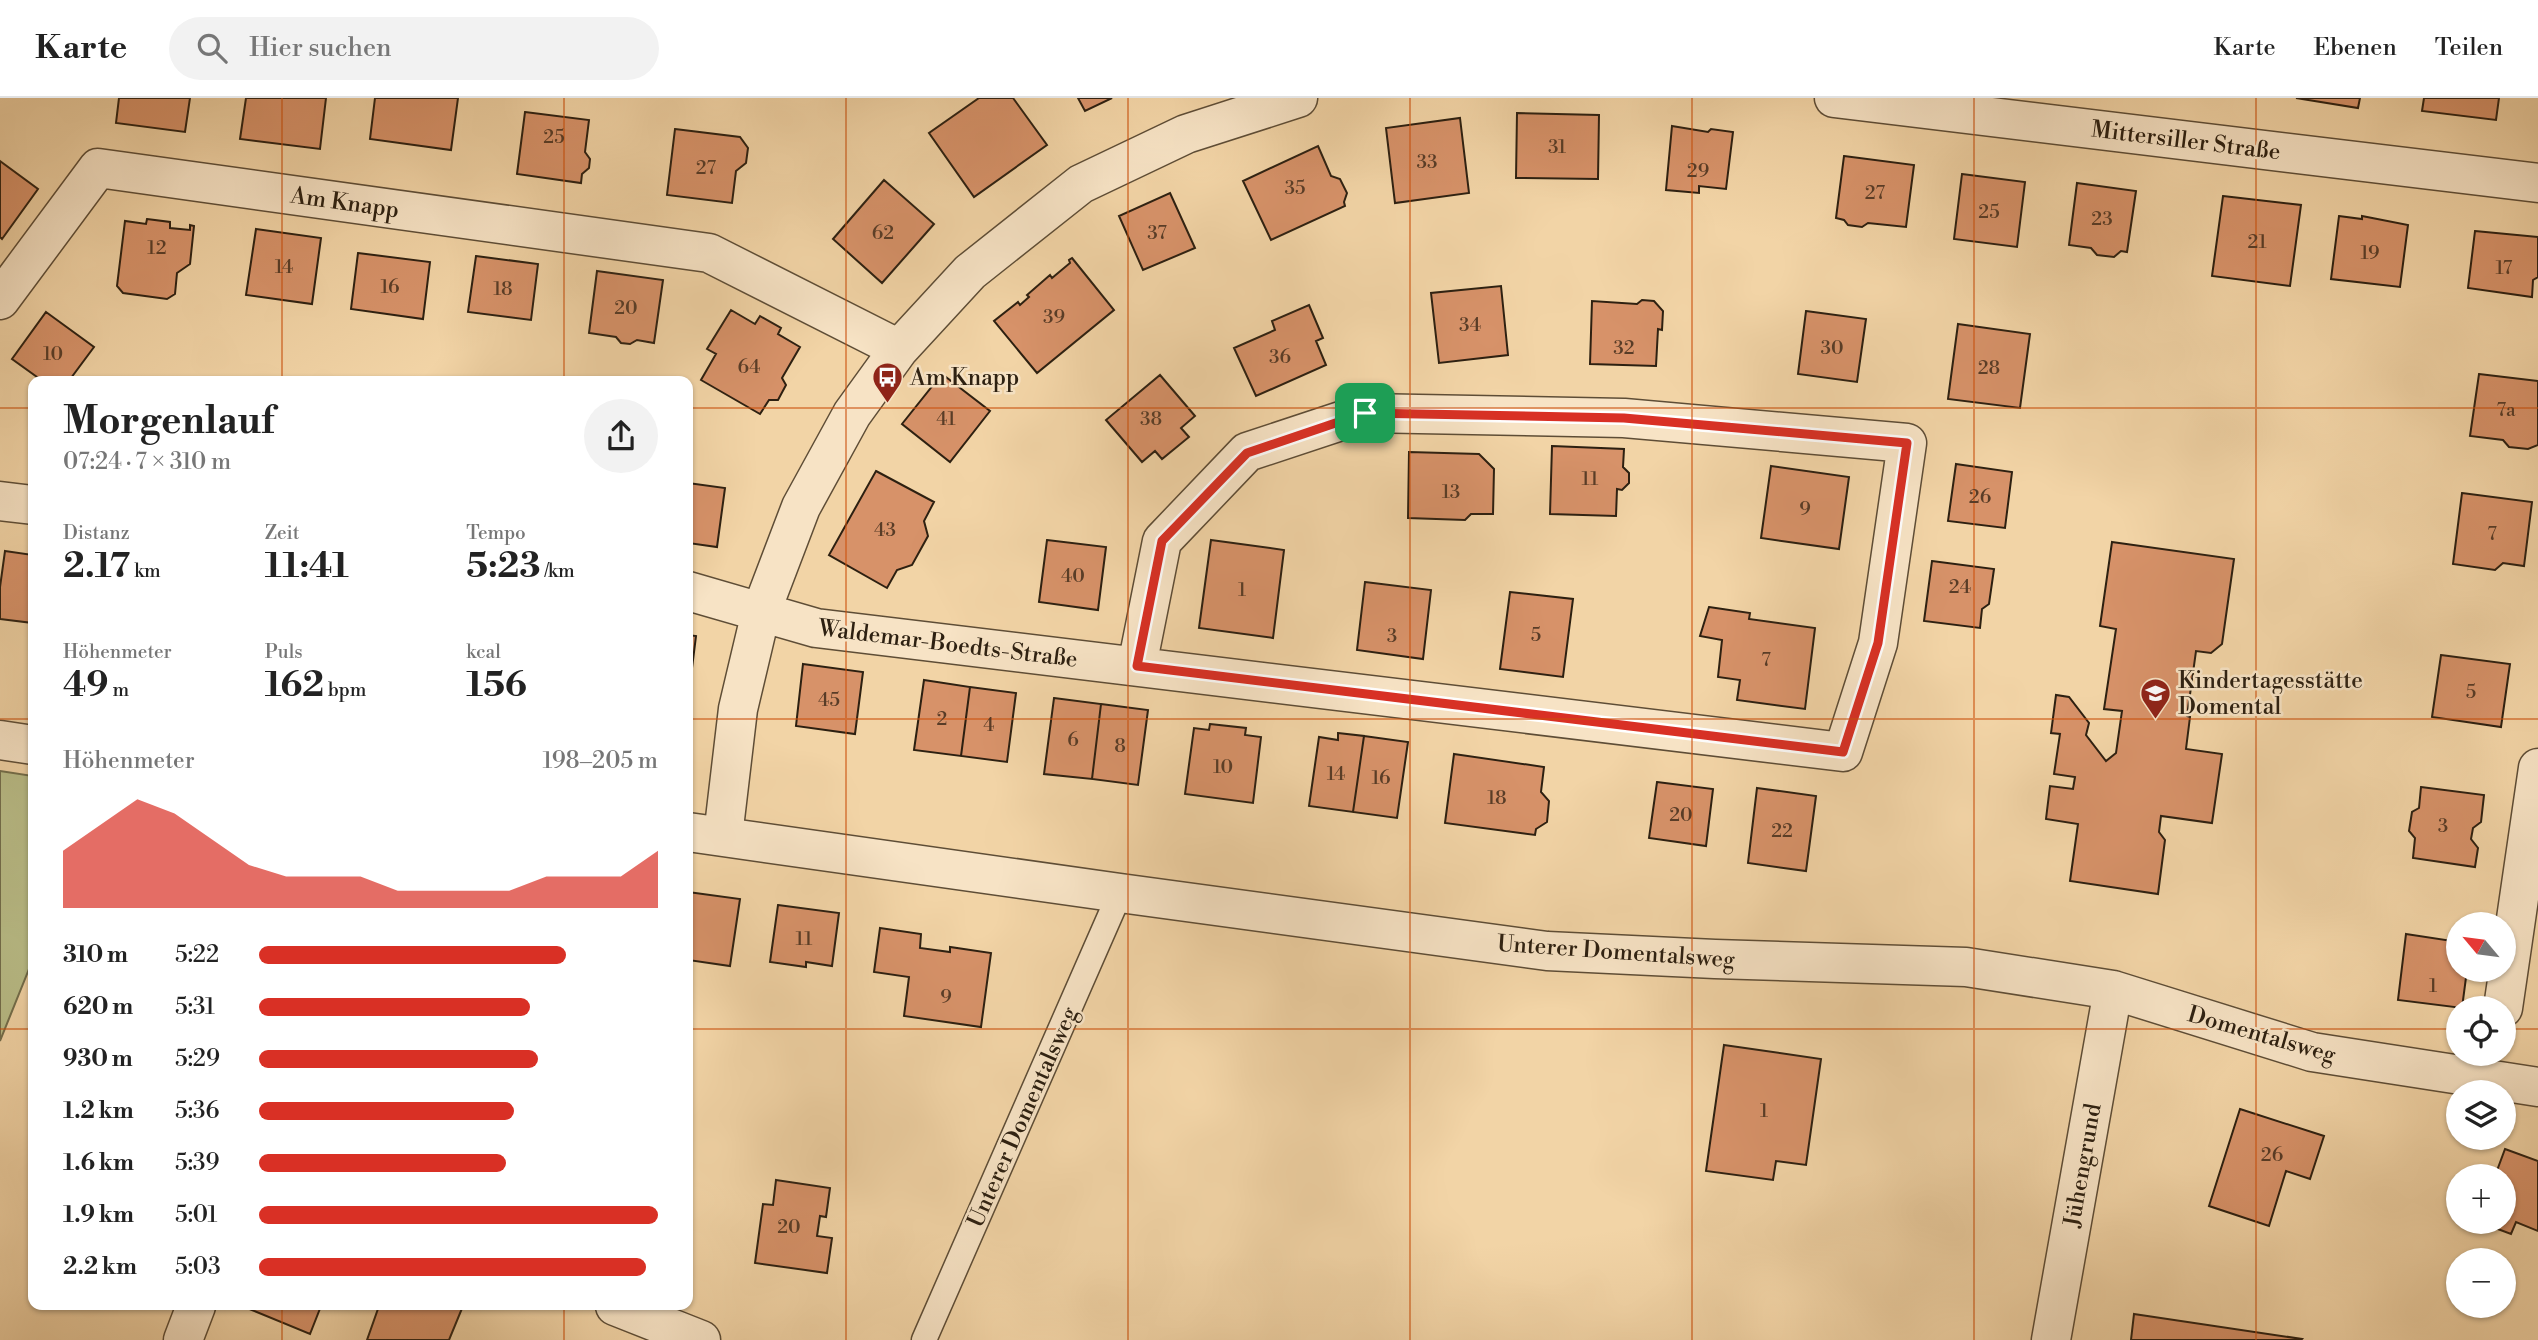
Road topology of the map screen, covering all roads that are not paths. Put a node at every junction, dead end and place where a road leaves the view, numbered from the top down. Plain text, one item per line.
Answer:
1 (1298, 98) edge
2 (1834, 98) edge
3 (2538, 183) edge
4 (0, 300) edge
5 (899, 349) junction
6 (0, 500) edge
7 (28, 504) edge
8 (693, 592) edge
9 (761, 612) junction
10 (1137, 666) junction
11 (0, 740) edge
12 (28, 744) edge
13 (2538, 768) edge
14 (705, 834) edge
15 (1120, 893) junction
16 (2113, 990) junction
17 (2505, 996) edge
18 (2494, 1067) edge
19 (2538, 1087) edge
20 (194, 1310) edge
21 (625, 1310) edge
22 (183, 1340) edge
23 (701, 1340) edge
24 (924, 1340) edge
25 (2051, 1340) edge

1 - 5 street
2 - 3 street, Mittersiller Straße
4 - 5 street, Am Knapp
5 - 9 street
6 - 7 street
8 - 9 street
9 - 10 street, Waldemar-Boedts-Straße
9 - 14 street
10 - 10 street, Waldemar-Boedts-Straße
11 - 12 street
13 - 17 street
14 - 15 street, Unterer Domentalsweg
15 - 16 street, Unterer Domentalsweg
15 - 24 lane, Unterer Domentalsweg
16 - 18 street, Domentalsweg
16 - 25 street, Jühengrund
18 - 19 street, Domentalsweg
20 - 22 street
21 - 23 street

